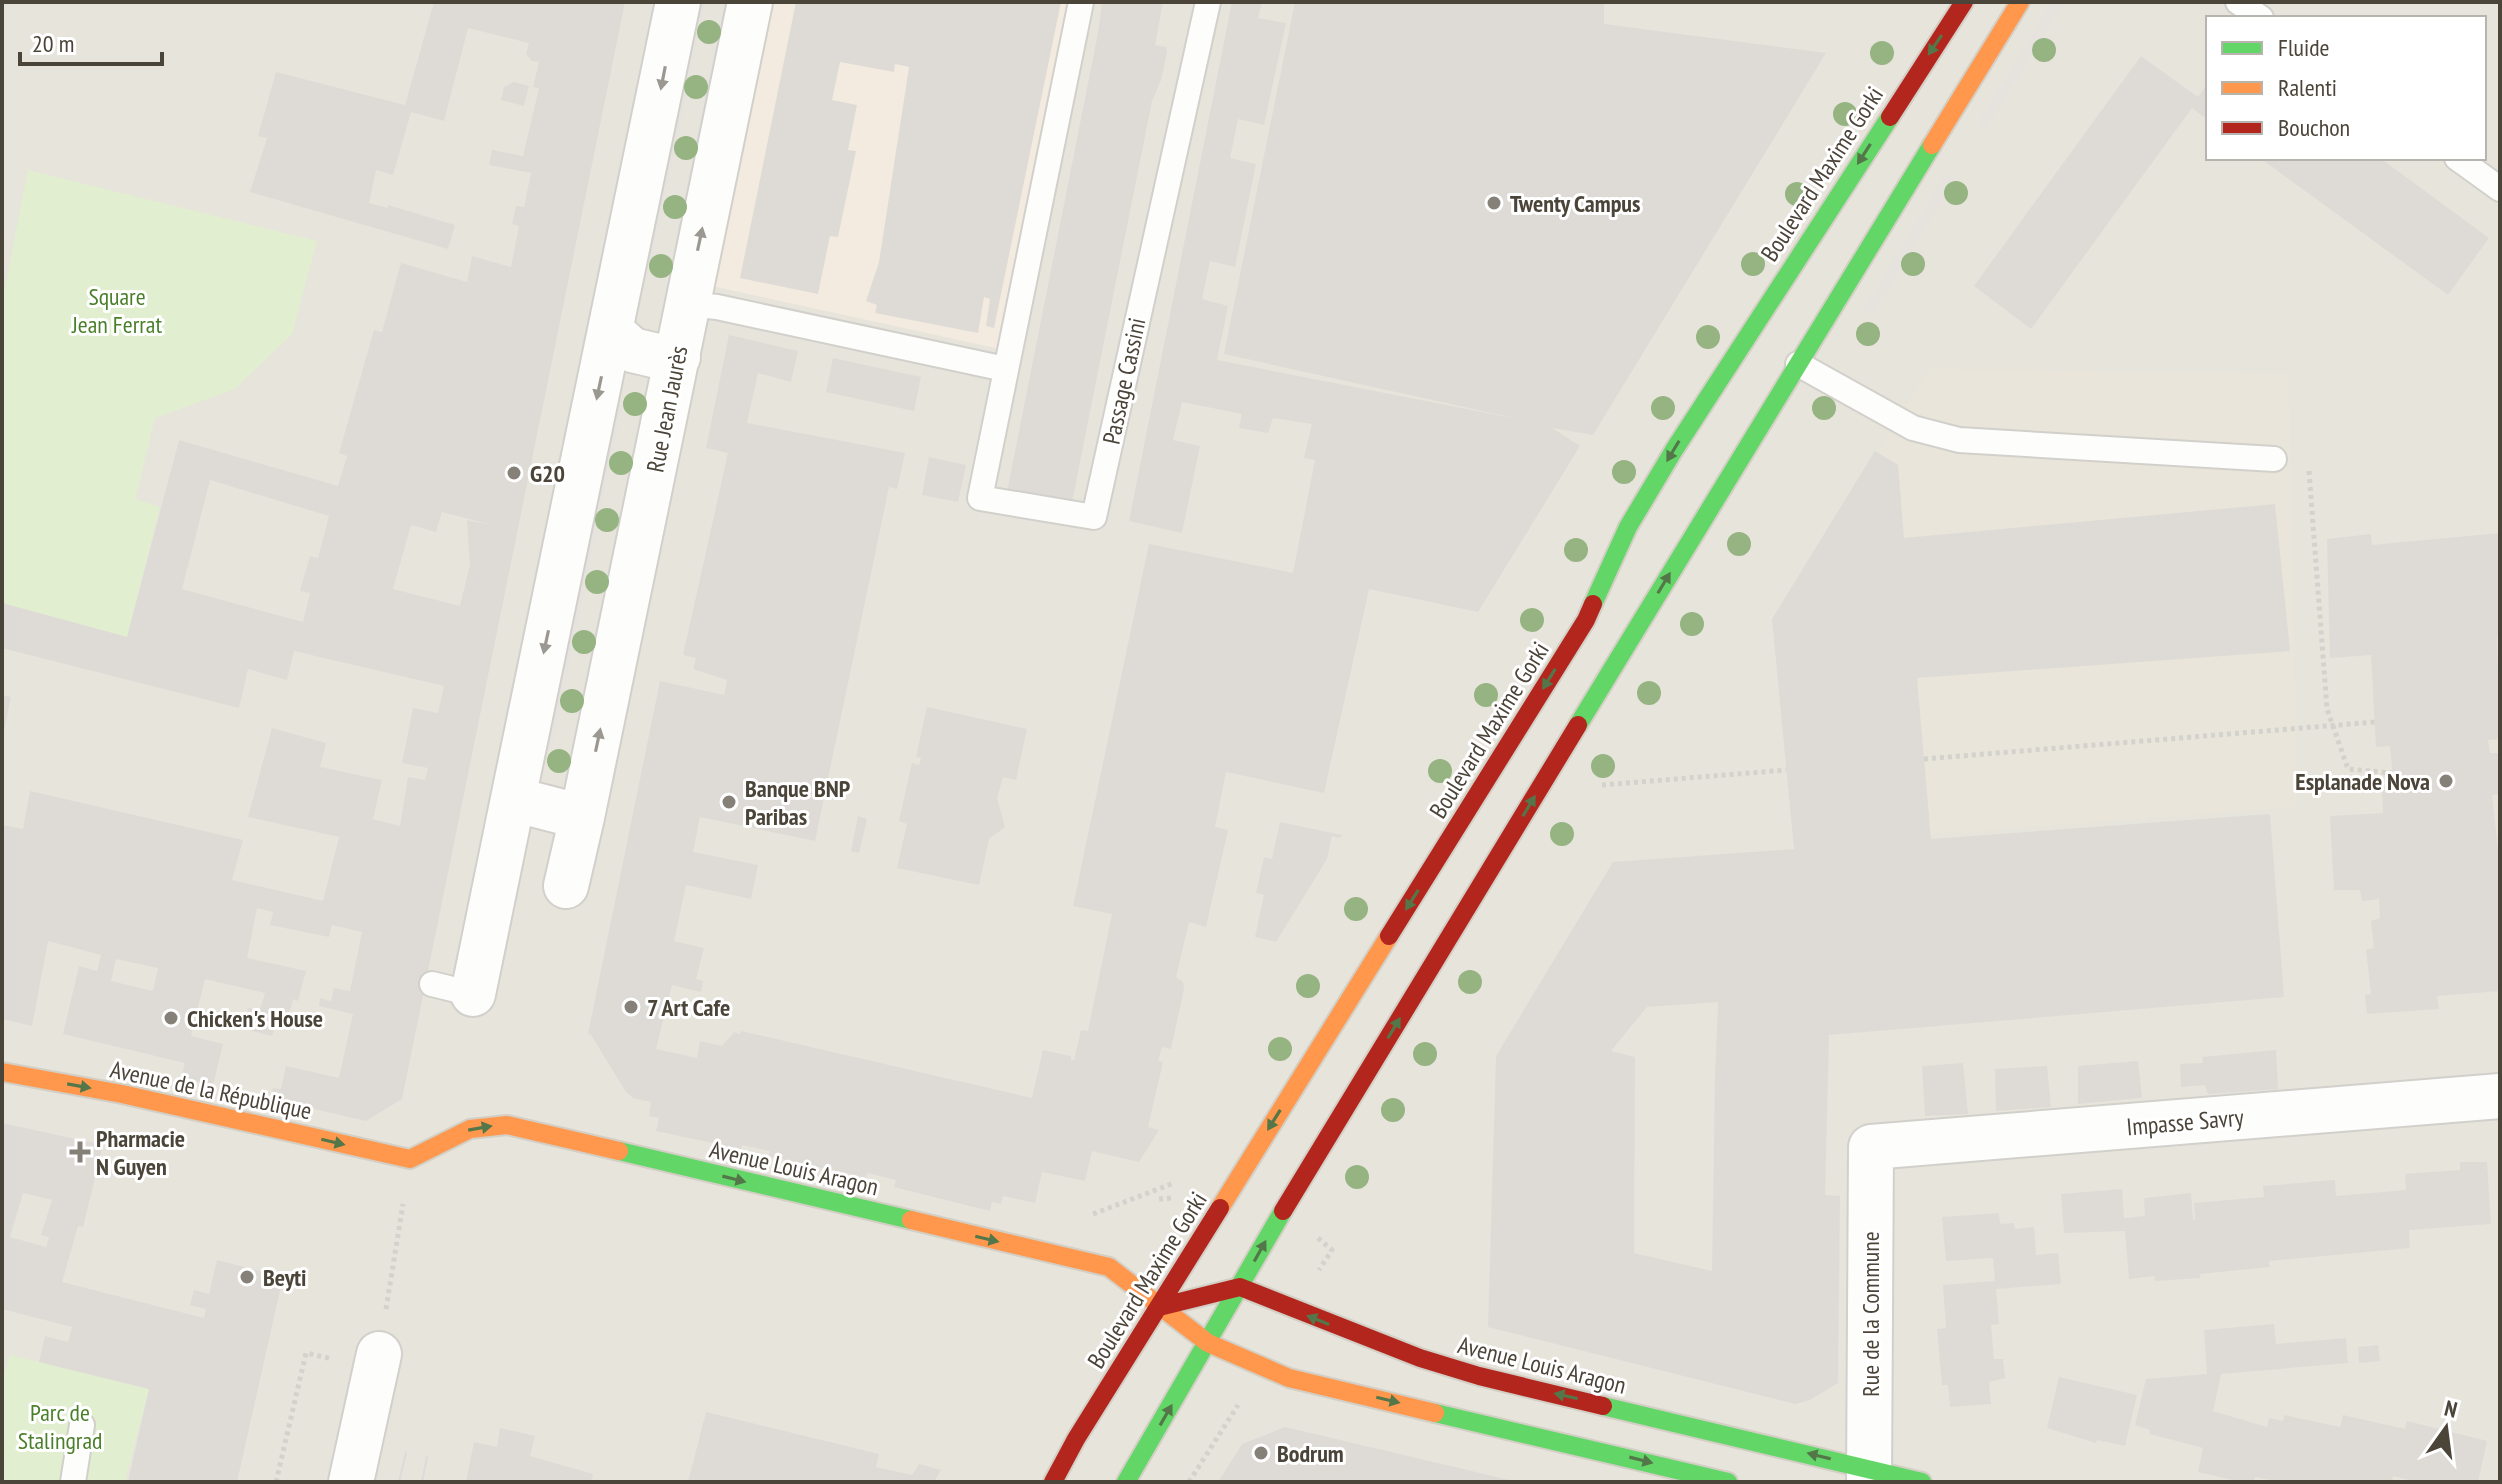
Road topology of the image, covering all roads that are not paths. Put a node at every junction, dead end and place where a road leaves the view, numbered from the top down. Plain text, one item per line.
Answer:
1 (678, 2) edge
2 (750, 2) edge
3 (1081, 2) edge
4 (1208, 2) edge
5 (1964, 2) edge
6 (2020, 2) edge
7 (2238, 2) edge
8 (2258, 16) edge
9 (2460, 160) edge
10 (2500, 189) edge
11 (686, 304) junction
12 (614, 319) junction
13 (678, 357) junction
14 (1798, 364) junction
15 (1005, 369) junction
16 (2274, 459) road end
17 (513, 799) junction
18 (582, 817) junction
19 (566, 886) dead end
20 (452, 989) dead end
21 (2, 1072) edge
22 (2500, 1096) edge
23 (1871, 1147) joint
24 (410, 1159) joint
25 (1240, 1287) junction
26 (1159, 1307) junction
27 (1208, 1343) junction
28 (379, 1354) road end
29 (82, 1425) dead end
30 (1869, 1475) edge
31 (73, 1482) edge
32 (351, 1482) edge
33 (1053, 1482) edge
34 (1126, 1482) edge
35 (1728, 1482) edge
36 (1922, 1482) edge

1 -> 12 street
11 -> 2 street, Rue Jean Jaurès
3 - 15 lane, Passage Cassini
4 - 15 lane, Passage Cassini
5 -> 26 main road, Boulevard Maxime Gorki
6 - 14 main road
7 - 8 lane
9 - 10 lane
11 - 12 street
11 - 13 street, Rue Jean Jaurès
11 - 15 lane
12 - 13 street
12 -> 17 street
18 -> 13 street, Rue Jean Jaurès
14 - 16 lane
25 -> 14 main road
17 - 18 street
17 - 20 street
18 - 19 street, Rue Jean Jaurès
21 -> 24 main road, Avenue de la République
22 - 23 street, Impasse Savry
23 - 30 street, Rue de la Commune
24 -> 26 main road, Avenue Louis Aragon
25 - 26 main road
25 - 27 main road
30 -> 25 main road, Avenue Louis Aragon
26 - 27 main road, Avenue Louis Aragon
26 - 33 main road, Boulevard Maxime Gorki
34 -> 27 main road
27 -> 35 main road, Avenue Louis Aragon
28 - 32 street
29 - 31 lane
30 - 36 main road, Avenue Louis Aragon

